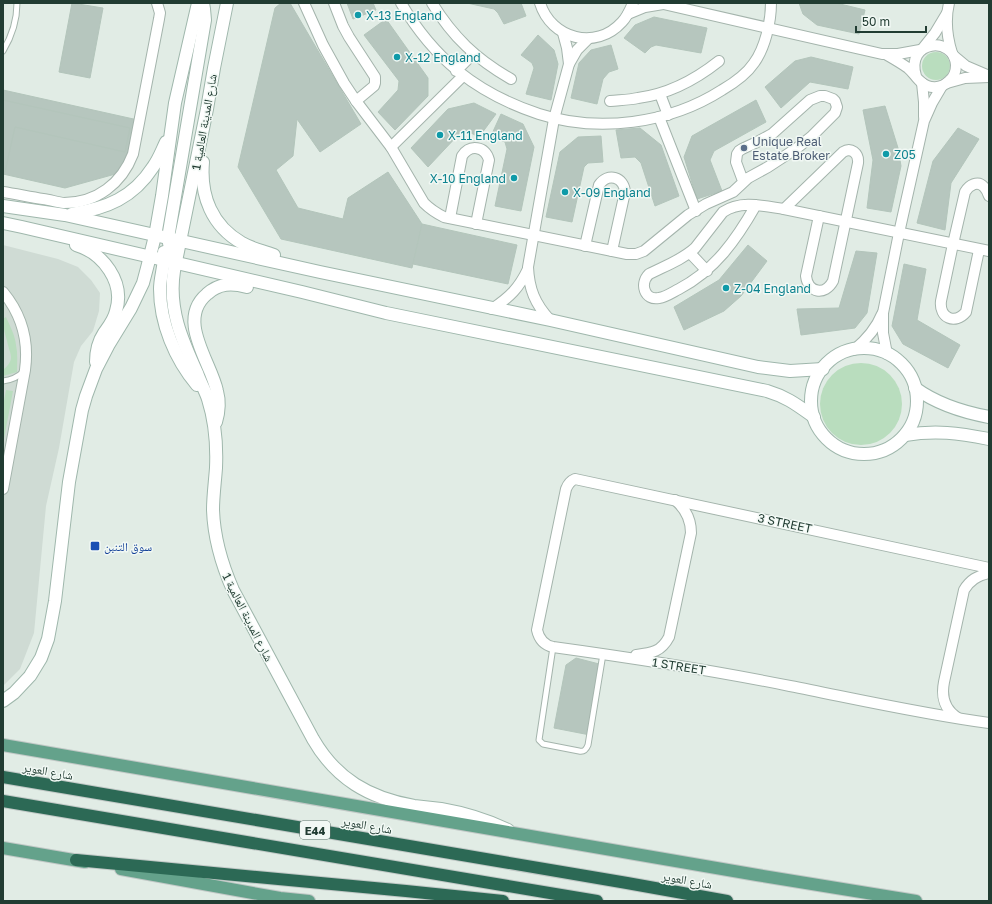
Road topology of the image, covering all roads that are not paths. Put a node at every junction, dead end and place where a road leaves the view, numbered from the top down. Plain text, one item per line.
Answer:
1 (17, 3) edge
2 (157, 3) edge
3 (198, 3) edge
4 (203, 3) edge
5 (227, 3) edge
6 (304, 3) edge
7 (334, 3) edge
8 (401, 3) edge
9 (432, 3) edge
10 (540, 3) edge
11 (633, 3) edge
12 (771, 3) edge
13 (949, 3) edge
14 (661, 4) edge
15 (947, 13) junction
16 (628, 14) junction
17 (767, 28) junction
18 (563, 33) junction
19 (588, 39) junction
20 (922, 50) junction
21 (3, 51) edge
22 (473, 54) junction
23 (885, 54) junction
24 (953, 55) junction
25 (719, 61) dead end
26 (569, 64) junction
27 (459, 73) junction
28 (989, 76) edge
29 (510, 79) dead end
30 (919, 79) junction
31 (944, 85) junction
32 (660, 94) junction
33 (356, 101) junction
34 (610, 101) dead end
35 (207, 109) junction
36 (664, 116) junction
37 (554, 119) junction
38 (924, 121) junction
39 (171, 131) junction
40 (391, 147) junction
41 (744, 181) junction
42 (3, 192) edge
43 (989, 196) edge
44 (756, 205) junction
45 (3, 206) edge
46 (784, 209) junction
47 (696, 211) junction
48 (65, 215) junction
49 (819, 216) junction
50 (450, 218) junction
51 (846, 222) junction
52 (3, 223) edge
53 (476, 224) junction
54 (22, 226) junction
55 (899, 233) junction
56 (155, 236) junction
57 (534, 236) junction
58 (168, 238) junction
59 (181, 241) junction
60 (953, 244) junction
61 (586, 246) junction
62 (984, 250) edge
63 (612, 251) junction
64 (690, 253) junction
65 (151, 257) junction
66 (163, 260) junction
67 (176, 262) junction
68 (528, 267) junction
69 (707, 271) junction
70 (320, 272) junction
71 (3, 292) edge
72 (302, 292) junction
73 (492, 309) junction
74 (883, 312) junction
75 (550, 320) junction
76 (854, 350) junction
77 (886, 354) junction
78 (96, 369) junction
79 (822, 369) junction
80 (25, 370) junction
81 (3, 381) edge
82 (915, 388) junction
83 (208, 398) junction
84 (814, 417) junction
85 (989, 417) edge
86 (214, 426) junction
87 (905, 435) junction
88 (989, 439) edge
89 (580, 480) joint
90 (3, 489) edge
91 (675, 500) junction
92 (989, 568) edge
93 (989, 574) edge
94 (554, 647) junction
95 (604, 654) junction
96 (626, 657) junction
97 (3, 701) edge
98 (961, 719) junction
99 (989, 723) edge
100 (3, 745) edge
101 (3, 777) edge
102 (3, 801) edge
103 (514, 833) junction
104 (3, 848) edge
105 (76, 860) junction
106 (309, 901) edge
107 (503, 901) edge
108 (597, 901) edge
109 (727, 901) edge
110 (916, 901) edge

1 - 21 lane
2 - 42 street
3 - 39 street
4 - 58 street
5 - 35 street, شارع المدينة العالمية 1
6 - 33 street
7 - 33 street
8 - 27 street
9 - 22 street
10 - 18 street
11 - 16 street
12 - 17 street
13 - 15 street
14 - 16 street
14 - 17 street
15 - 20 street
15 - 24 street
16 - 19 street
17 - 23 street
17 - 36 street
18 - 19 street
18 - 26 street
19 - 26 street
20 - 23 street
20 - 24 street
20 - 30 street
22 - 27 street
22 - 29 street
23 - 30 street
24 - 28 street
24 - 31 street
25 - 32 street
26 - 37 street
27 - 37 street
27 - 40 street
28 - 31 street
30 - 31 street
30 - 38 street
31 - 38 street
32 - 34 street
32 - 36 street
33 - 40 street
35 - 59 street, شارع المدينة العالمية 1
35 - 70 street
36 - 37 street
36 - 47 street
37 - 57 street
38 - 55 street
39 - 48 street
39 - 56 street
40 - 50 street
41 - 41 street
41 - 47 street
43 - 60 street
44 - 46 street
44 - 64 street
44 - 69 street
45 - 48 street
46 - 49 street
46 - 51 street
47 - 63 street
48 - 56 street
49 - 51 street
49 - 51 street
50 - 53 street
50 - 53 street
51 - 55 street
52 - 54 street
53 - 57 street
54 - 65 street
54 - 78 street
55 - 60 street
55 - 74 street
56 - 58 street
56 - 65 street
56 - 66 street
57 - 61 street
57 - 68 street
58 - 59 street
58 - 67 street
59 - 67 street, شارع المدينة العالمية 1
59 - 70 street
60 - 62 street
60 - 62 street
61 - 63 street
61 - 63 street
64 - 69 street
64 - 69 street
65 - 66 street
65 - 78 street
66 - 67 street
66 - 83 street
67 - 72 street
67 - 83 street, شارع المدينة العالمية 1
68 - 73 street
68 - 75 street
70 - 73 street
71 - 80 street
72 - 84 street
72 - 86 street
73 - 75 street
74 - 76 street
74 - 77 street
75 - 79 street
76 - 77 street
76 - 79 street
77 - 82 street
78 - 97 street
79 - 84 street
80 - 81 lane
80 - 90 street
82 - 85 street
82 - 87 street
83 - 86 street, شارع المدينة العالمية 1
84 - 87 street
86 - 103 street, شارع المدينة العالمية 1
87 - 88 street
89 - 91 street, 3 STREET
89 - 94 street, 1 STREET
91 - 92 street, 3 STREET
91 - 96 street
93 - 98 street
94 - 95 street, 1 STREET
94 - 95 lane
95 - 96 street, 1 STREET
96 - 98 street, 1 STREET
98 - 99 street, 1 STREET
100 - 103 main road
101 - 109 highway, شارع العوير / E44
102 - 108 highway, E44
103 - 110 main road
104 - 105 main road
105 - 106 main road
105 - 107 highway

